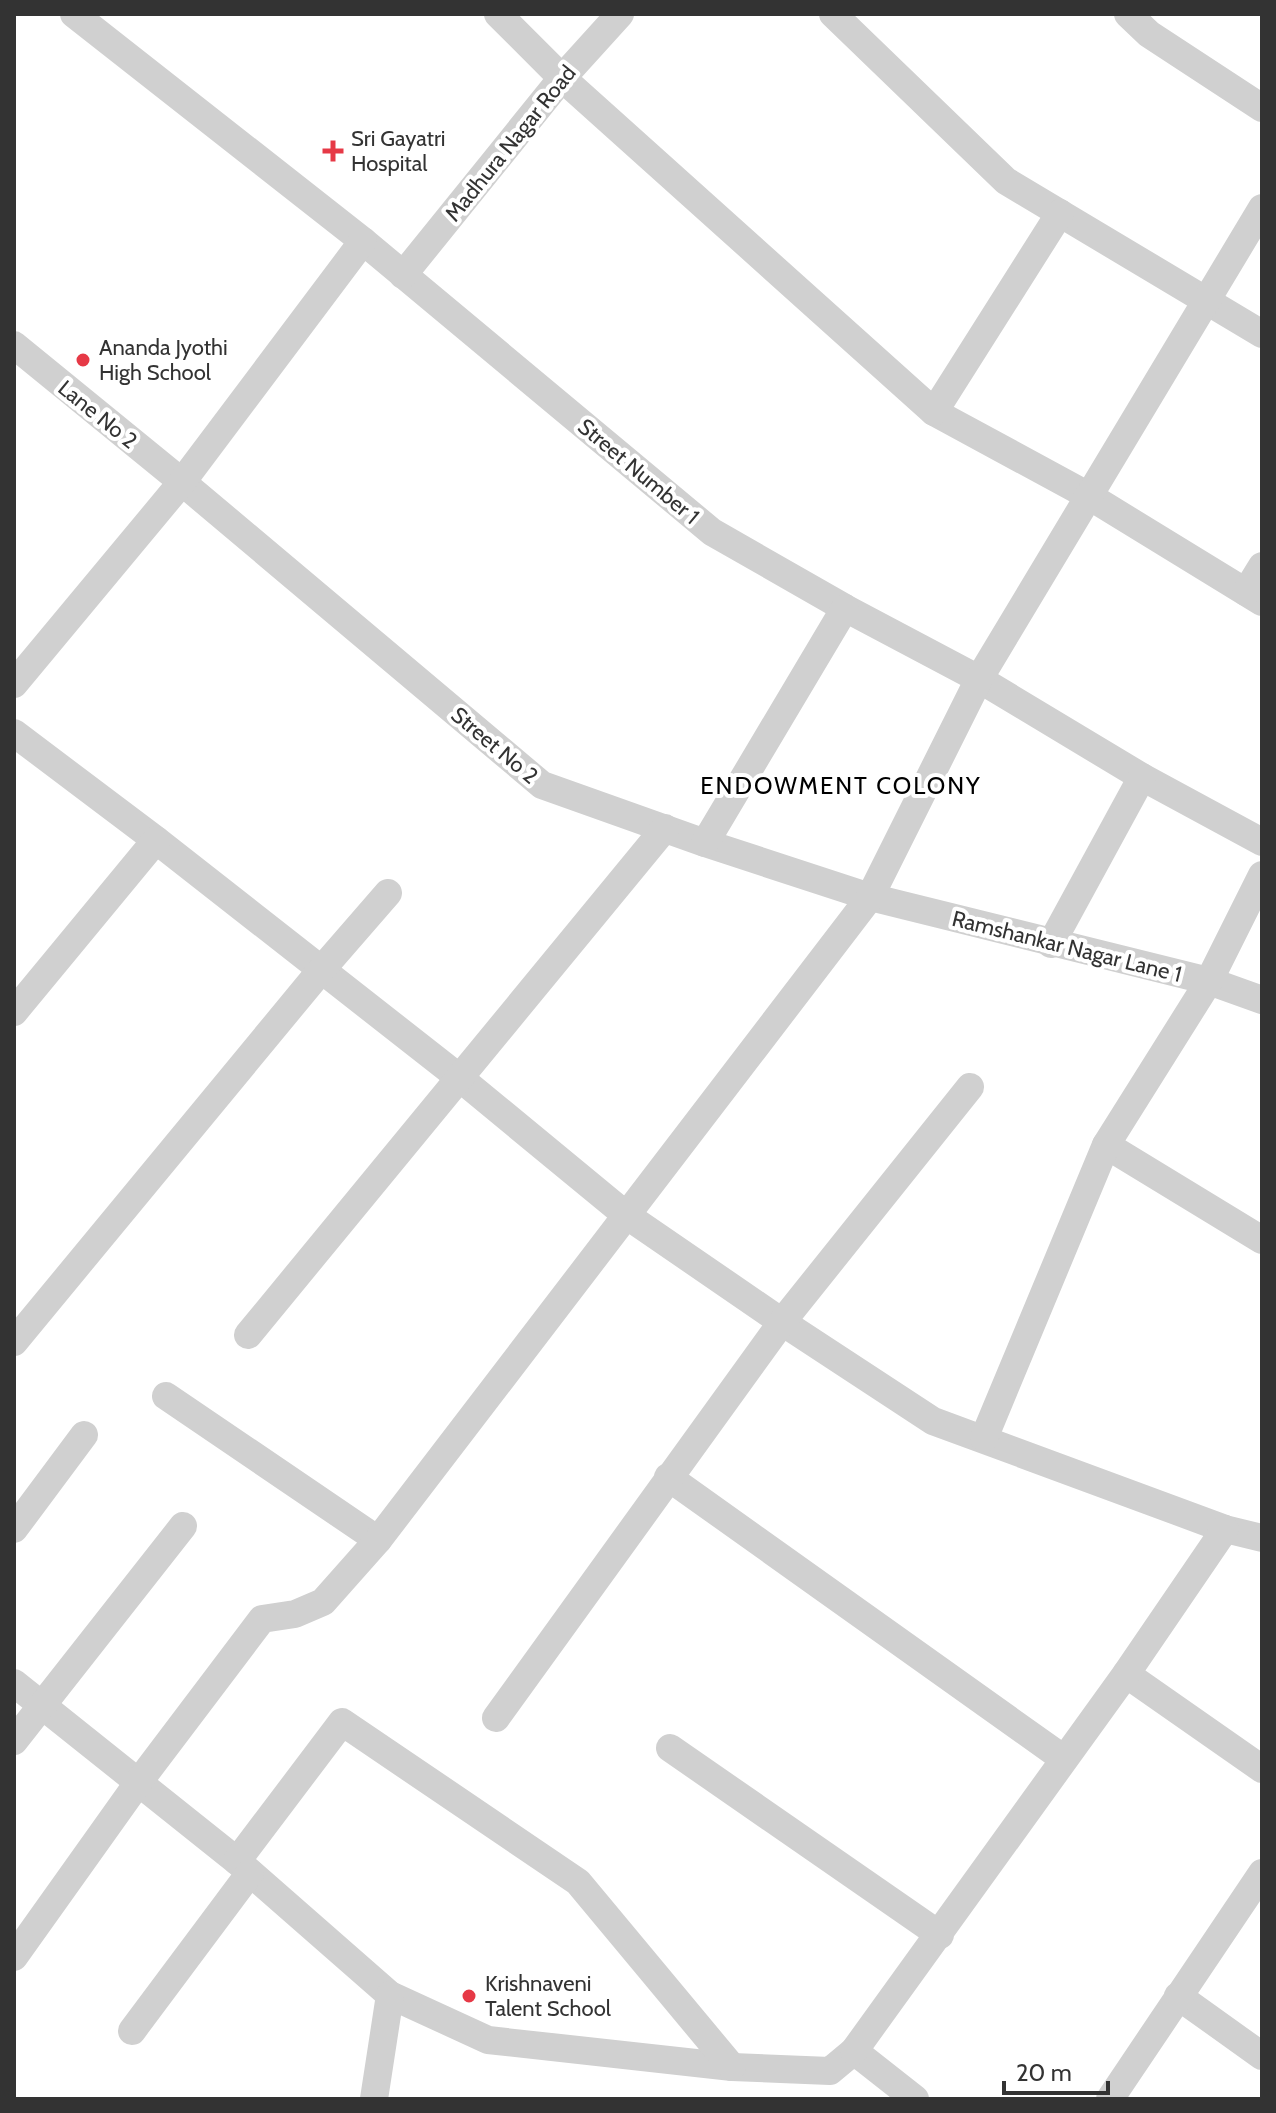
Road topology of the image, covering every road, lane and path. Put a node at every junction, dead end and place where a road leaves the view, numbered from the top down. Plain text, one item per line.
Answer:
1 (74, 14) edge
2 (498, 14) edge
3 (620, 14) edge
4 (833, 14) edge
5 (1128, 14) edge
6 (562, 78) junction
7 (1262, 108) edge
8 (1262, 208) edge
9 (1060, 213) junction
10 (363, 241) junction
11 (403, 275) junction
12 (1206, 299) junction
13 (1262, 334) edge
14 (14, 345) edge
15 (934, 412) junction
16 (182, 482) junction
17 (1089, 496) junction
18 (1262, 566) edge
19 (1254, 597) edge
20 (845, 608) junction
21 (979, 679) junction
22 (14, 684) edge
23 (14, 733) edge
24 (1142, 777) junction
25 (665, 828) junction
26 (156, 840) junction
27 (1262, 842) edge
28 (705, 843) junction
29 (1262, 875) edge
30 (388, 893) dead end
31 (870, 897) junction
32 (1051, 944) junction
33 (322, 969) junction
34 (1209, 981) junction
35 (1262, 1000) edge
36 (14, 1012) edge
37 (461, 1079) junction
38 (970, 1087) dead end
39 (1106, 1145) junction
40 (626, 1215) junction
41 (1262, 1240) edge
42 (782, 1322) junction
43 (248, 1335) dead end
44 (14, 1342) edge
45 (166, 1396) dead end
46 (84, 1435) dead end
47 (984, 1438) junction
48 (668, 1477) junction
49 (183, 1526) dead end
50 (14, 1529) edge
51 (1225, 1529) junction
52 (1262, 1538) edge
53 (378, 1540) junction
54 (1126, 1674) junction
55 (14, 1683) edge
56 (41, 1707) junction
57 (496, 1718) dead end
58 (14, 1741) edge
59 (670, 1748) dead end
60 (1064, 1759) junction
61 (1262, 1769) edge
62 (138, 1783) junction
63 (243, 1867) junction
64 (1262, 1873) edge
65 (940, 1935) junction
66 (14, 1957) edge
67 (390, 1995) junction
68 (1178, 1996) junction
69 (132, 2031) dead end
70 (854, 2051) junction
71 (1262, 2056) edge
72 (732, 2067) junction
73 (374, 2099) edge
74 (915, 2099) edge
75 (1110, 2099) edge

1 - 10 street, Street Number 1
2 - 6 street
3 - 6 street, Madhura Nagar Road
4 - 9 street
5 - 7 street
6 - 11 street, Madhura Nagar Road
6 - 15 street
8 - 12 street
9 - 12 street
9 - 15 street
10 - 11 street, Street Number 1
10 - 16 street
11 - 20 street, Street Number 1
12 - 13 street
12 - 17 street
14 - 16 street, Lane No 2
15 - 17 street
16 - 22 street
16 - 25 street, Street No 2
17 - 19 street
17 - 21 street
18 - 19 street
20 - 21 street, Street Number 1
20 - 28 street
21 - 24 street, Street Number 1
21 - 31 street
23 - 26 street
24 - 27 street, Street Number 1
24 - 32 street
25 - 28 street, Street No 2
25 - 37 street
26 - 33 street
26 - 36 street
28 - 31 street, Street No 2
29 - 34 street
30 - 33 street
31 - 32 street, Ramshankar Nagar Lane 1
31 - 40 street
32 - 34 street, Ramshankar Nagar Lane 1
33 - 37 street
33 - 44 street
34 - 35 street, Ramshankar Nagar Lane 1
34 - 39 street
37 - 40 street
37 - 43 street
38 - 42 street
39 - 41 street
39 - 47 street
40 - 42 street
40 - 53 street
42 - 47 street
42 - 48 street
45 - 53 street
46 - 50 street
47 - 51 street
48 - 57 street
48 - 60 street
49 - 56 street
51 - 52 street
51 - 54 street
53 - 62 street
54 - 60 street
54 - 61 street
55 - 56 street
56 - 58 street
56 - 62 street
59 - 65 street
60 - 65 street
62 - 63 street
62 - 66 street
63 - 67 street
63 - 69 street
63 - 72 street
64 - 68 street
65 - 70 street
67 - 72 street
67 - 73 street
68 - 71 street
68 - 75 street
70 - 72 street
70 - 74 street

